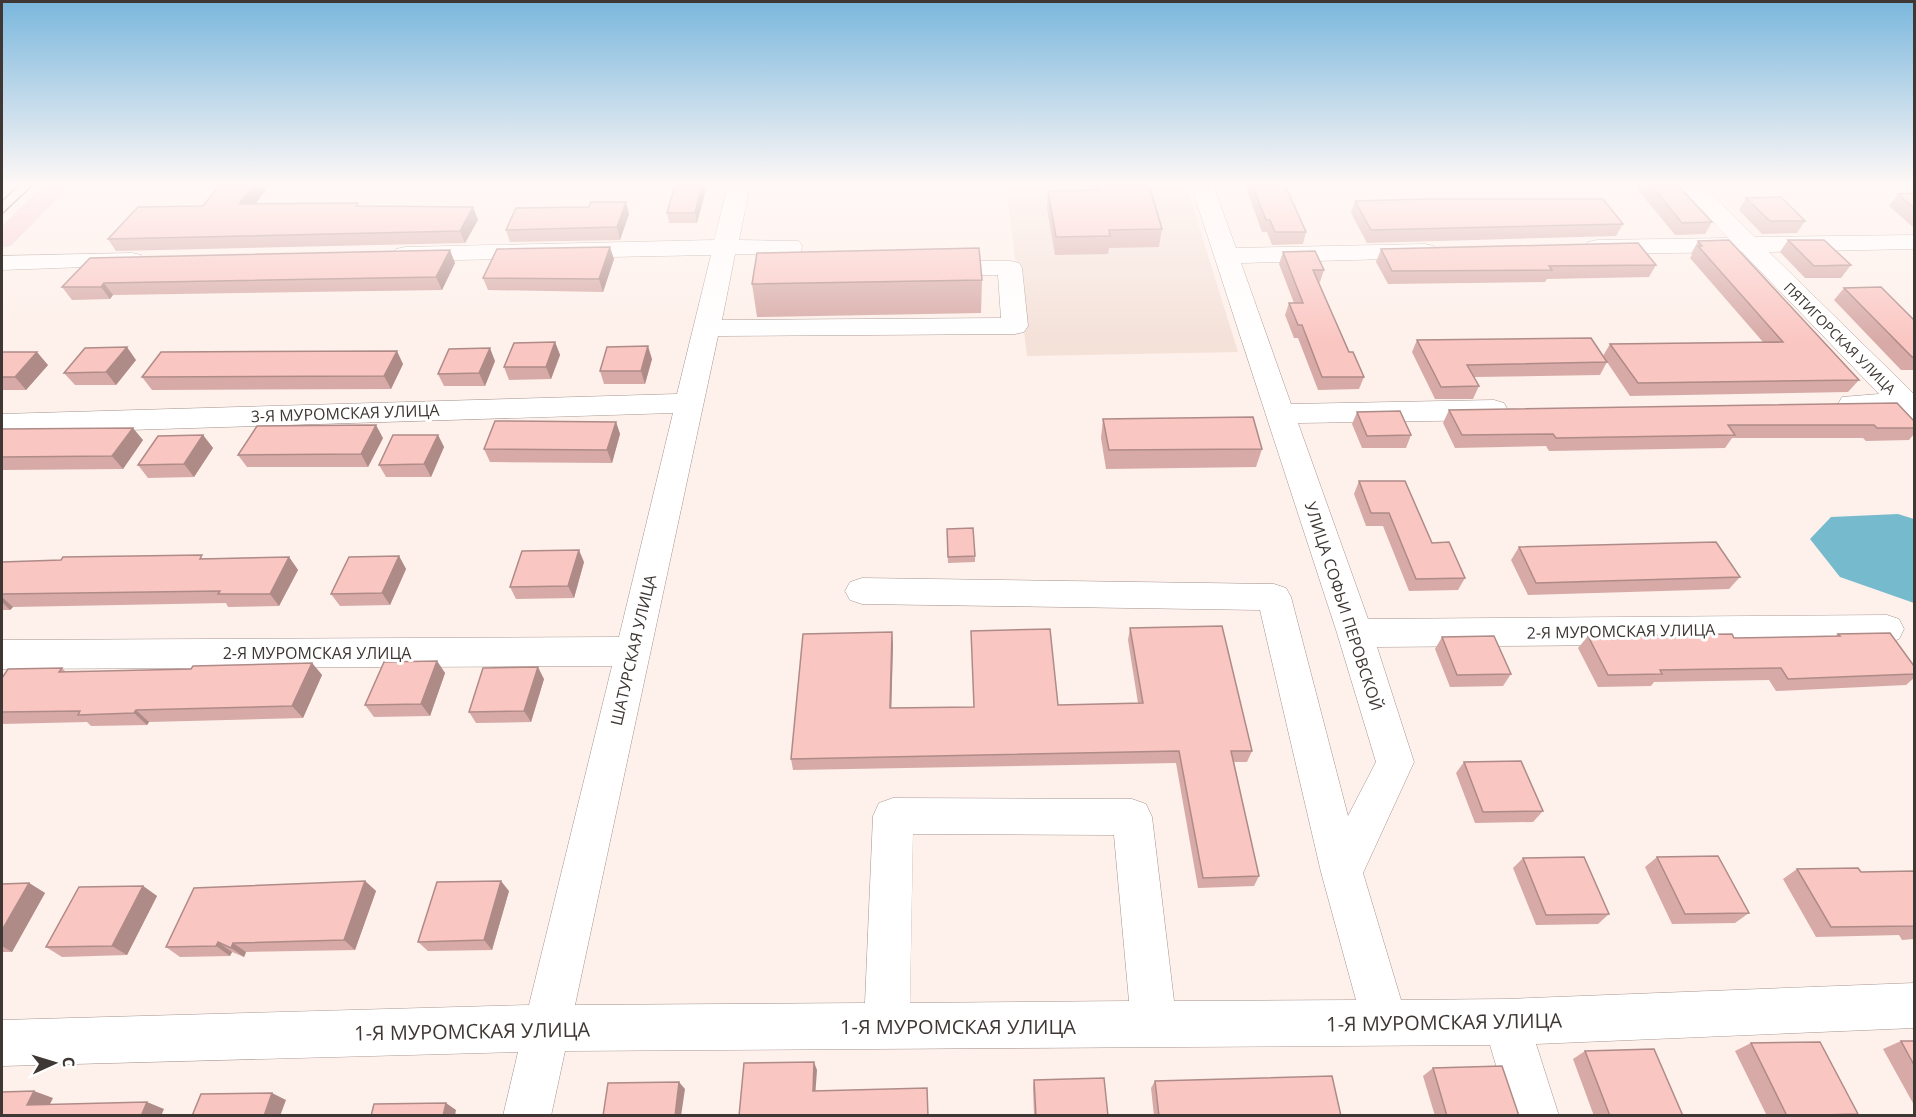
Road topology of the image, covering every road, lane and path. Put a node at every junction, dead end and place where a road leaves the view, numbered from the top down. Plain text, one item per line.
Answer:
1 (726, 237) edge
2 (1220, 237) edge
3 (1739, 237) edge
4 (1914, 242) edge
5 (1744, 243) junction
6 (724, 246) junction
7 (1579, 247) edge
8 (1450, 251) edge
9 (381, 254) edge
10 (1226, 256) junction
11 (156, 259) edge
12 (2, 263) edge
13 (916, 268) edge
14 (833, 269) edge
15 (706, 328) junction
16 (689, 403) junction
17 (1822, 404) edge
18 (1911, 406) edge
19 (1516, 410) edge
20 (1280, 414) junction
21 (2, 424) edge
22 (862, 591) dead end
23 (1887, 629) dead end
24 (1355, 633) junction
25 (632, 651) junction
26 (2, 654) edge
27 (1342, 872) junction
28 (1914, 1006) edge
29 (1506, 1022) junction
30 (1385, 1023) junction
31 (1154, 1024) junction
32 (888, 1026) junction
33 (547, 1028) junction
34 (2, 1043) edge
35 (527, 1116) edge
36 (1535, 1116) edge

1 - 6 street, ШАТУРСКАЯ УЛИЦА
2 - 10 street, УЛИЦА СОФЬИ ПЕРОВСКОЙ
3 - 5 street, ПЯТИГОРСКАЯ УЛИЦА
4 - 5 street
5 - 7 street
5 - 18 street, ПЯТИГОРСКАЯ УЛИЦА
6 - 9 street
6 - 14 street
6 - 15 street, ШАТУРСКАЯ УЛИЦА
8 - 10 street
10 - 20 street, УЛИЦА СОФЬИ ПЕРОВСКОЙ
11 - 12 street
13 - 15 street
15 - 16 street, ШАТУРСКАЯ УЛИЦА
16 - 21 street, 3-Я МУРОМСКАЯ УЛИЦА
16 - 25 street, ШАТУРСКАЯ УЛИЦА
17 - 18 street
19 - 20 street
20 - 24 street, УЛИЦА СОФЬИ ПЕРОВСКОЙ
22 - 27 street
23 - 24 street, 2-Я МУРОМСКАЯ УЛИЦА
24 - 27 street, УЛИЦА СОФЬИ ПЕРОВСКОЙ
25 - 26 street, 2-Я МУРОМСКАЯ УЛИЦА
25 - 33 street, ШАТУРСКАЯ УЛИЦА
27 - 30 street
28 - 29 street, 1-Я МУРОМСКАЯ УЛИЦА
29 - 30 street, 1-Я МУРОМСКАЯ УЛИЦА
29 - 36 street
30 - 31 street, 1-Я МУРОМСКАЯ УЛИЦА
31 - 32 street, 1-Я МУРОМСКАЯ УЛИЦА
31 - 32 street
32 - 33 street, 1-Я МУРОМСКАЯ УЛИЦА
33 - 34 street, 1-Я МУРОМСКАЯ УЛИЦА
33 - 35 street, ШАТУРСКАЯ УЛИЦА

